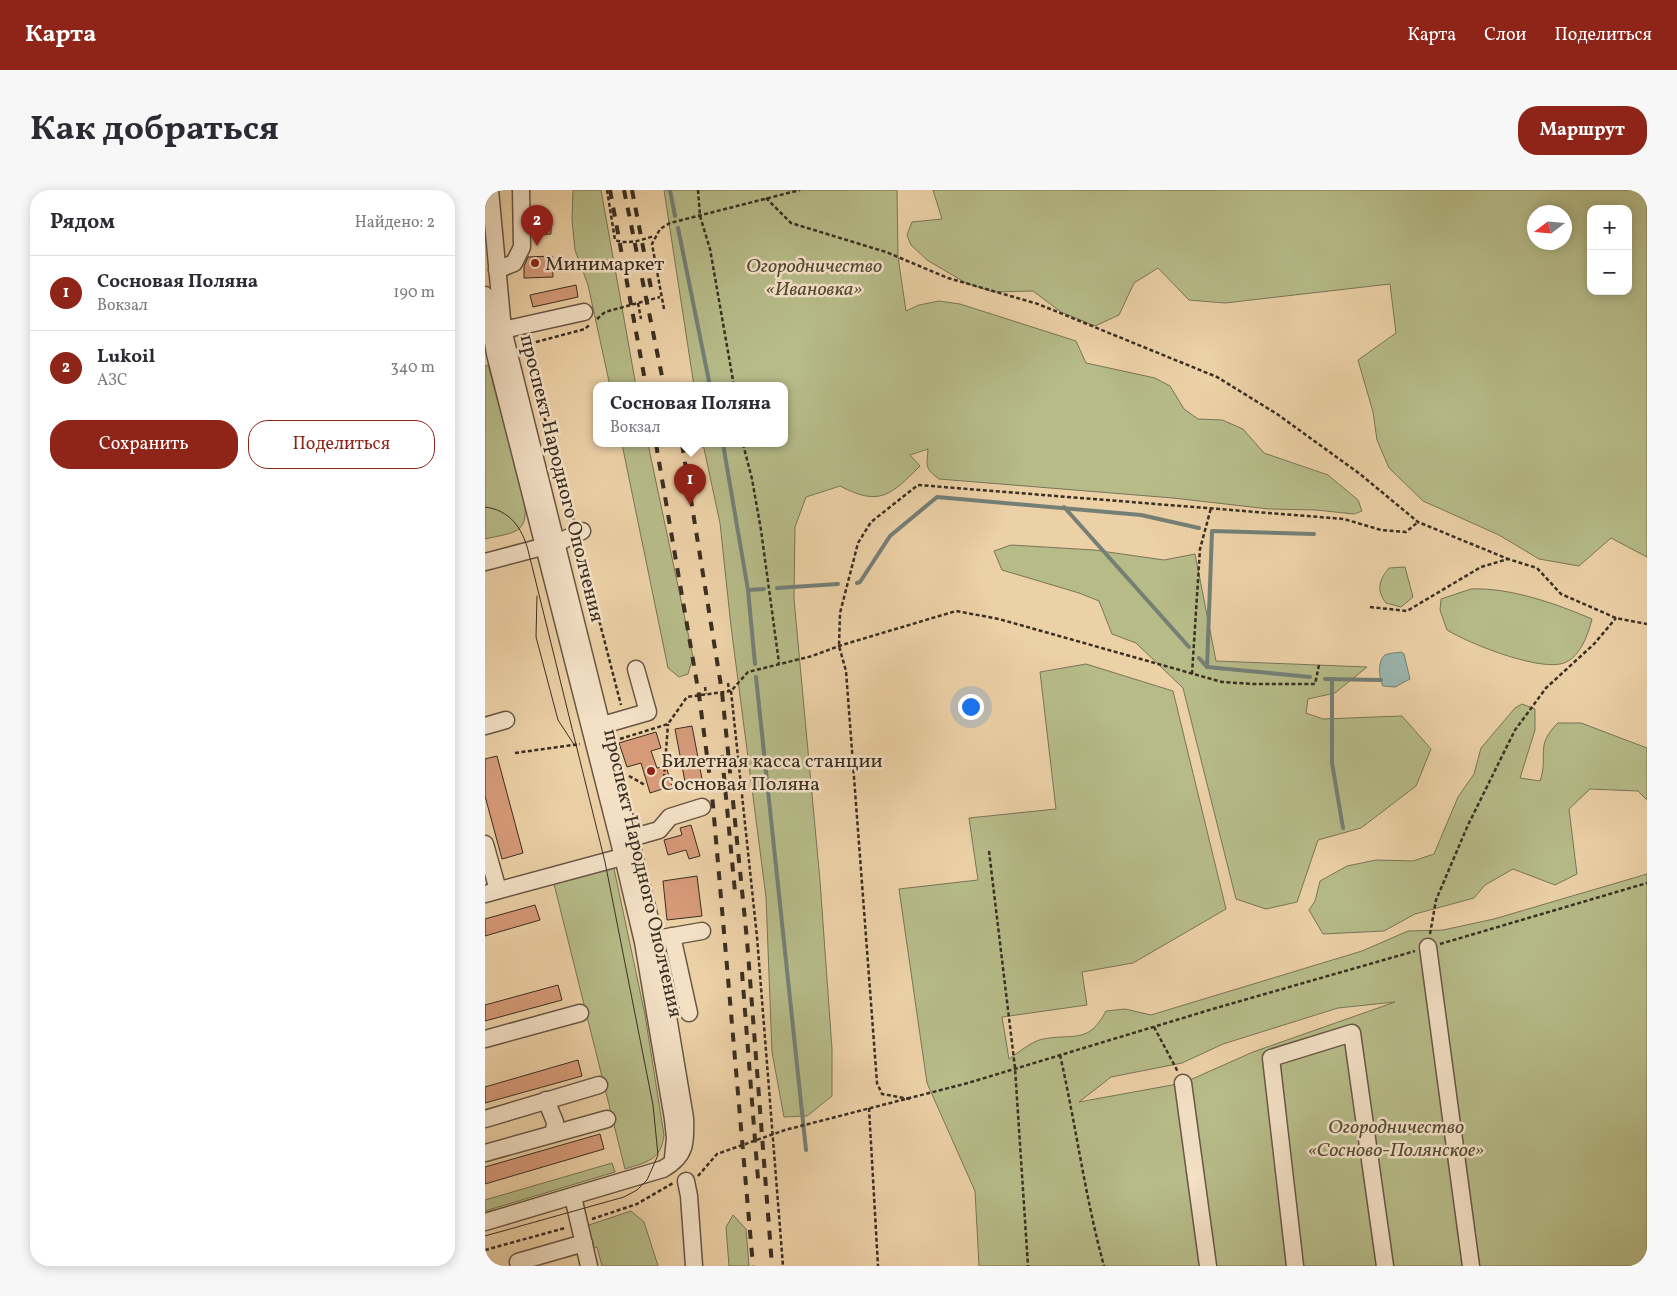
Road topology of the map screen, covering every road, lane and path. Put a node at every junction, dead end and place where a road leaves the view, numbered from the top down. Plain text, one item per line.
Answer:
1 (490, 190) edge
2 (521, 190) edge
3 (607, 190) edge
4 (698, 190) edge
5 (800, 190) edge
6 (766, 198) junction
7 (701, 216) junction
8 (654, 236) junction
9 (497, 270) junction
10 (485, 295) edge
11 (660, 297) junction
12 (638, 303) junction
13 (663, 309) dead end
14 (584, 312) dead end
15 (641, 318) dead end
16 (503, 330) junction
17 (516, 348) dead end
18 (733, 382) edge
19 (744, 447) edge
20 (1211, 508) junction
21 (1418, 522) junction
22 (582, 531) dead end
23 (551, 544) junction
24 (1508, 559) junction
25 (485, 562) edge
26 (1370, 608) dead end
27 (1616, 618) junction
28 (1647, 624) edge
29 (839, 646) junction
30 (779, 663) junction
31 (1319, 665) dead end
32 (636, 668) dead end
33 (1193, 674) junction
34 (728, 683) dead end
35 (705, 687) dead end
36 (730, 691) junction
37 (706, 694) junction
38 (506, 720) dead end
39 (668, 724) junction
40 (603, 725) junction
41 (485, 726) edge
42 (583, 743) dead end
43 (608, 748) junction
44 (515, 753) dead end
45 (664, 778) dead end
46 (703, 807) dead end
47 (485, 844) edge
48 (629, 850) junction
49 (989, 851) dead end
50 (1647, 883) edge
51 (491, 892) edge
52 (702, 931) dead end
53 (671, 936) junction
54 (649, 941) junction
55 (1428, 947) junction
56 (580, 1013) dead end
57 (689, 1013) dead end
58 (1154, 1027) junction
59 (485, 1039) edge
60 (1060, 1055) junction
61 (1015, 1068) junction
62 (1183, 1084) joint
63 (599, 1085) dead end
64 (910, 1099) junction
65 (546, 1100) junction
66 (869, 1107) junction
67 (485, 1119) edge
68 (607, 1119) dead end
69 (554, 1134) junction
70 (772, 1135) junction
71 (485, 1153) edge
72 (672, 1164) junction
73 (687, 1180) junction
74 (573, 1197) junction
75 (592, 1220) dead end
76 (485, 1222) edge
77 (556, 1230) dead end
78 (584, 1243) junction
79 (485, 1250) edge
80 (519, 1266) edge
81 (589, 1266) edge
82 (695, 1266) edge
83 (783, 1266) edge
84 (879, 1266) edge
85 (1028, 1266) edge
86 (1104, 1266) edge
87 (1208, 1266) edge
88 (1295, 1266) edge
89 (1385, 1266) edge
90 (1471, 1266) edge

1 - 9 street, проспект Народного Ополчения
2 - 9 street
3 - 8 path
4 - 7 path
5 - 6 path
6 - 7 path
6 - 21 path
7 - 8 path
7 - 18 path
8 - 11 path
9 - 16 street, проспект Народного Ополчения
10 - 23 street, проспект Народного Ополчения
11 - 12 path
11 - 13 path
12 - 15 path
12 - 17 path
14 - 16 street
16 - 23 street, проспект Народного Ополчения
19 - 30 path
20 - 21 path
20 - 29 path
20 - 33 path
21 - 24 path
22 - 23 street
23 - 25 street
23 - 40 street, проспект Народного Ополчения
23 - 48 street, проспект Народного Ополчения
24 - 26 path
24 - 27 path
27 - 28 path
27 - 55 path
29 - 30 path
29 - 33 path
29 - 64 path
30 - 36 path
31 - 33 path
32 - 40 street
34 - 36 path
35 - 37 path
36 - 37 path
36 - 70 path
37 - 39 path
38 - 41 street
39 - 43 path
39 - 45 path
40 - 43 street, проспект Народного Ополчения
42 - 44 path
43 - 48 street, проспект Народного Ополчения
46 - 48 street
47 - 51 street
48 - 51 street
48 - 54 street, проспект Народного Ополчения
49 - 61 path
50 - 55 path
52 - 53 street
53 - 54 street
53 - 57 street
54 - 72 street, проспект Народного Ополчения
55 - 58 path
55 - 90 street
56 - 59 street
58 - 60 path
58 - 62 path
60 - 61 path
60 - 86 path
61 - 64 path
61 - 85 path
62 - 87 street
63 - 65 street
64 - 66 path
65 - 67 street
65 - 69 street
66 - 70 path
66 - 84 path
68 - 69 street
69 - 71 street
70 - 73 path
70 - 83 path
72 - 73 street
72 - 74 street
73 - 75 path
73 - 82 street
74 - 76 street
74 - 78 street
77 - 79 path
78 - 80 street
78 - 81 street
88 - 89 street

